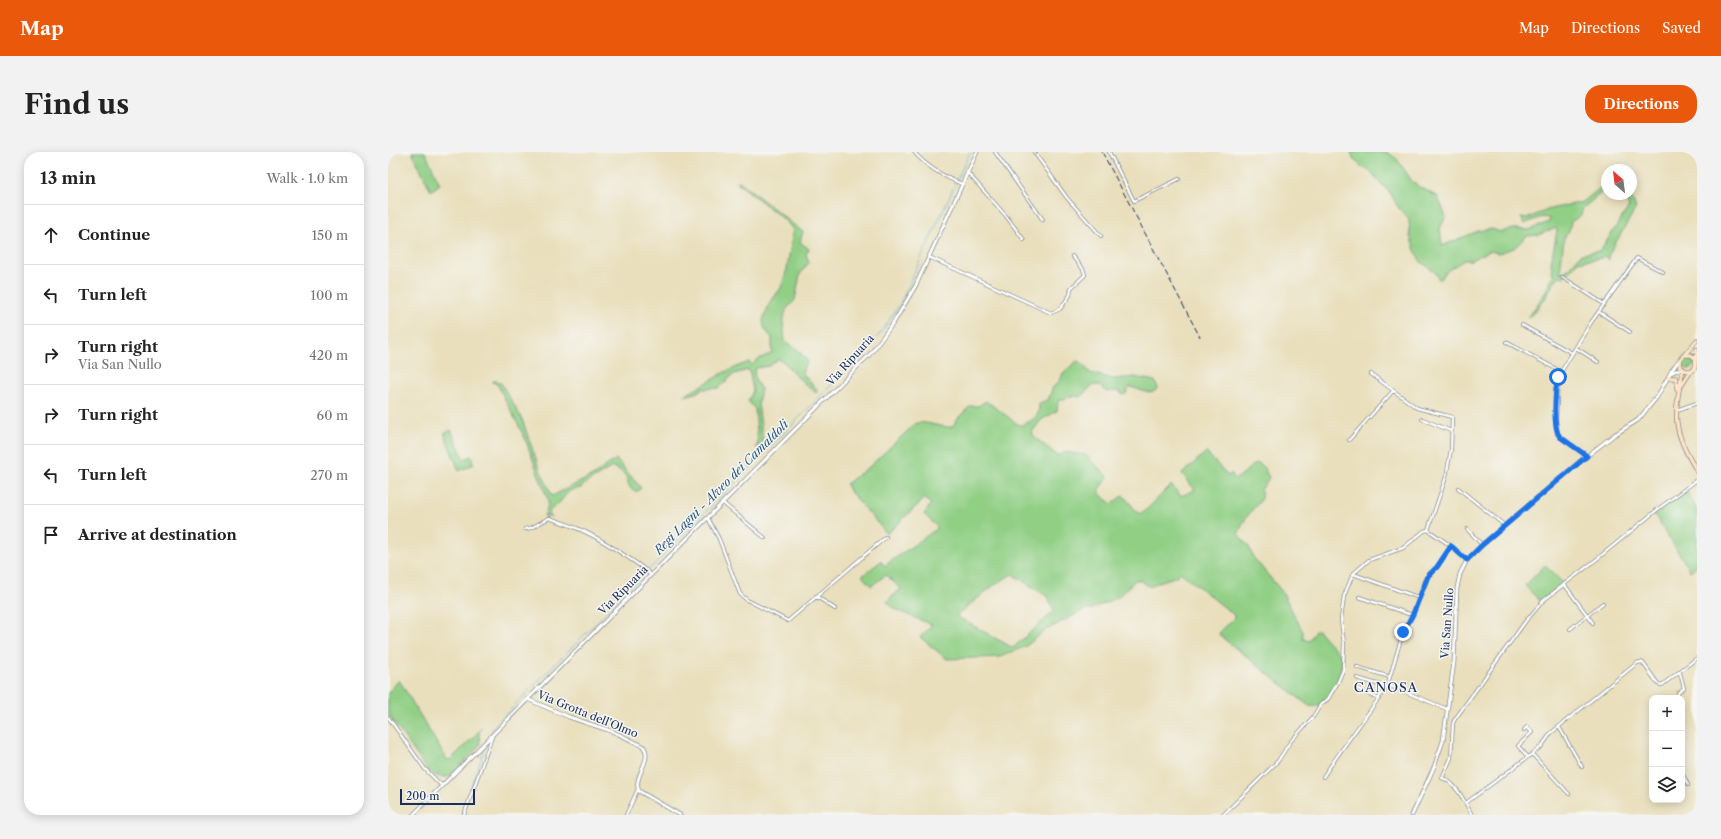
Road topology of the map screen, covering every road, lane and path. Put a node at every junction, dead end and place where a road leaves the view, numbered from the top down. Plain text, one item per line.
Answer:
1 (914, 152) edge
2 (977, 152) edge
3 (995, 152) edge
4 (1034, 152) edge
5 (1109, 152) edge
6 (968, 172) junction
7 (1179, 179) dead end
8 (961, 184) junction
9 (1043, 220) dead end
10 (1101, 236) dead end
11 (1024, 240) dead end
12 (1072, 256) dead end
13 (928, 257) junction
14 (1663, 272) dead end
15 (1562, 277) dead end
16 (1604, 304) junction
17 (1599, 312) junction
18 (1522, 325) dead end
19 (1630, 332) dead end
20 (1697, 340) edge
21 (1506, 342) dead end
22 (1576, 348) junction
23 (1697, 349) edge
24 (1572, 353) junction
25 (1681, 357) junction
26 (1697, 360) edge
27 (1598, 362) dead end
28 (1682, 369) junction
29 (1694, 370) edge
30 (1560, 371) junction
31 (1371, 374) dead end
32 (1670, 374) junction
33 (1668, 378) junction
34 (1679, 390) junction
35 (1393, 391) junction
36 (1677, 400) junction
37 (1697, 403) edge
38 (1676, 410) junction
39 (1422, 418) dead end
40 (1451, 431) junction
41 (1349, 440) dead end
42 (1587, 456) junction
43 (1697, 471) edge
44 (1697, 480) edge
45 (1458, 488) dead end
46 (723, 503) junction
47 (708, 518) junction
48 (1504, 525) junction
49 (525, 529) dead end
50 (1467, 529) dead end
51 (1428, 530) junction
52 (886, 537) dead end
53 (765, 538) dead end
54 (1482, 545) junction
55 (1451, 546) junction
56 (1467, 560) junction
57 (1353, 574) junction
58 (651, 575) junction
59 (1564, 584) junction
60 (816, 596) junction
61 (1359, 597) dead end
62 (1420, 598) junction
63 (1604, 603) dead end
64 (835, 609) dead end
65 (1412, 615) junction
66 (1587, 616) junction
67 (1593, 623) dead end
68 (1570, 628) dead end
69 (1697, 658) edge
70 (1357, 667) dead end
71 (1680, 673) junction
72 (1390, 677) junction
73 (1357, 678) dead end
74 (1387, 687) junction
75 (1356, 688) dead end
76 (1678, 695) edge
77 (527, 699) junction
78 (1379, 699) junction
79 (1447, 709) junction
80 (388, 717) edge
81 (1559, 727) junction
82 (1524, 730) dead end
83 (493, 734) junction
84 (1532, 754) junction
85 (1528, 757) junction
86 (1582, 767) dead end
87 (1324, 777) dead end
88 (1685, 778) edge
89 (1688, 784) dead end
90 (442, 786) junction
91 (638, 789) junction
92 (1569, 794) dead end
93 (1466, 803) junction
94 (413, 815) edge
95 (464, 815) edge
96 (626, 815) edge
97 (680, 815) edge
98 (1223, 815) edge
99 (1412, 815) edge
100 (1472, 815) edge

1 - 8 street
2 - 6 street, Via Ripuaria
3 - 9 street
4 - 10 street
5 - 7 street
6 - 8 street, Via Ripuaria
6 - 11 street
8 - 13 street, Via Ripuaria
12 - 13 street
13 - 46 street, Via Ripuaria
14 - 16 street
15 - 16 street
16 - 17 street
17 - 19 street
17 - 22 street
18 - 24 street
20 - 25 main road
21 - 30 street
22 - 24 street
22 - 27 street
23 - 26 main road
24 - 30 street
25 - 26 main road
25 - 28 main road
25 - 32 street, Via San Nullo
26 - 29 main road
28 - 29 main road
28 - 32 street
28 - 34 main road
29 - 34 main road
30 - 42 street
31 - 35 street
32 - 33 street, Via San Nullo
33 - 36 main road
33 - 42 street, Via San Nullo
34 - 36 main road
35 - 40 street
35 - 41 street
36 - 38 main road
37 - 38 street
38 - 43 main road
39 - 40 street
40 - 51 street
42 - 48 street, Via San Nullo
44 - 59 street
45 - 48 street
46 - 47 street, Via Ripuaria
46 - 53 street
47 - 58 street, Via Ripuaria
47 - 60 street
48 - 54 street, Via San Nullo
49 - 58 street
50 - 54 street
51 - 55 street
51 - 57 street
52 - 60 street
54 - 56 street, Via San Nullo
55 - 56 street
55 - 62 street
56 - 79 street, Via San Nullo
57 - 62 street
57 - 98 street
58 - 77 street, Via Ripuaria
59 - 66 street
59 - 93 street
60 - 64 street
61 - 65 street
62 - 65 street
63 - 66 street
65 - 72 street
66 - 67 street
66 - 68 street
69 - 71 street
70 - 72 street
71 - 76 street
71 - 81 street
72 - 74 street
73 - 74 street
74 - 78 street
74 - 79 street
75 - 78 street
77 - 83 street, Via Ripuaria
77 - 91 street, Via Grotta dell'Olmo
78 - 87 street
79 - 99 street, Via San Nullo
80 - 90 street
81 - 84 street
81 - 86 street
82 - 85 street
83 - 90 street, Via Ripuaria
83 - 95 street
84 - 85 street
84 - 92 street
85 - 93 street
88 - 89 street
90 - 94 street, Via Ripuaria
91 - 96 street
91 - 97 street
93 - 100 street

